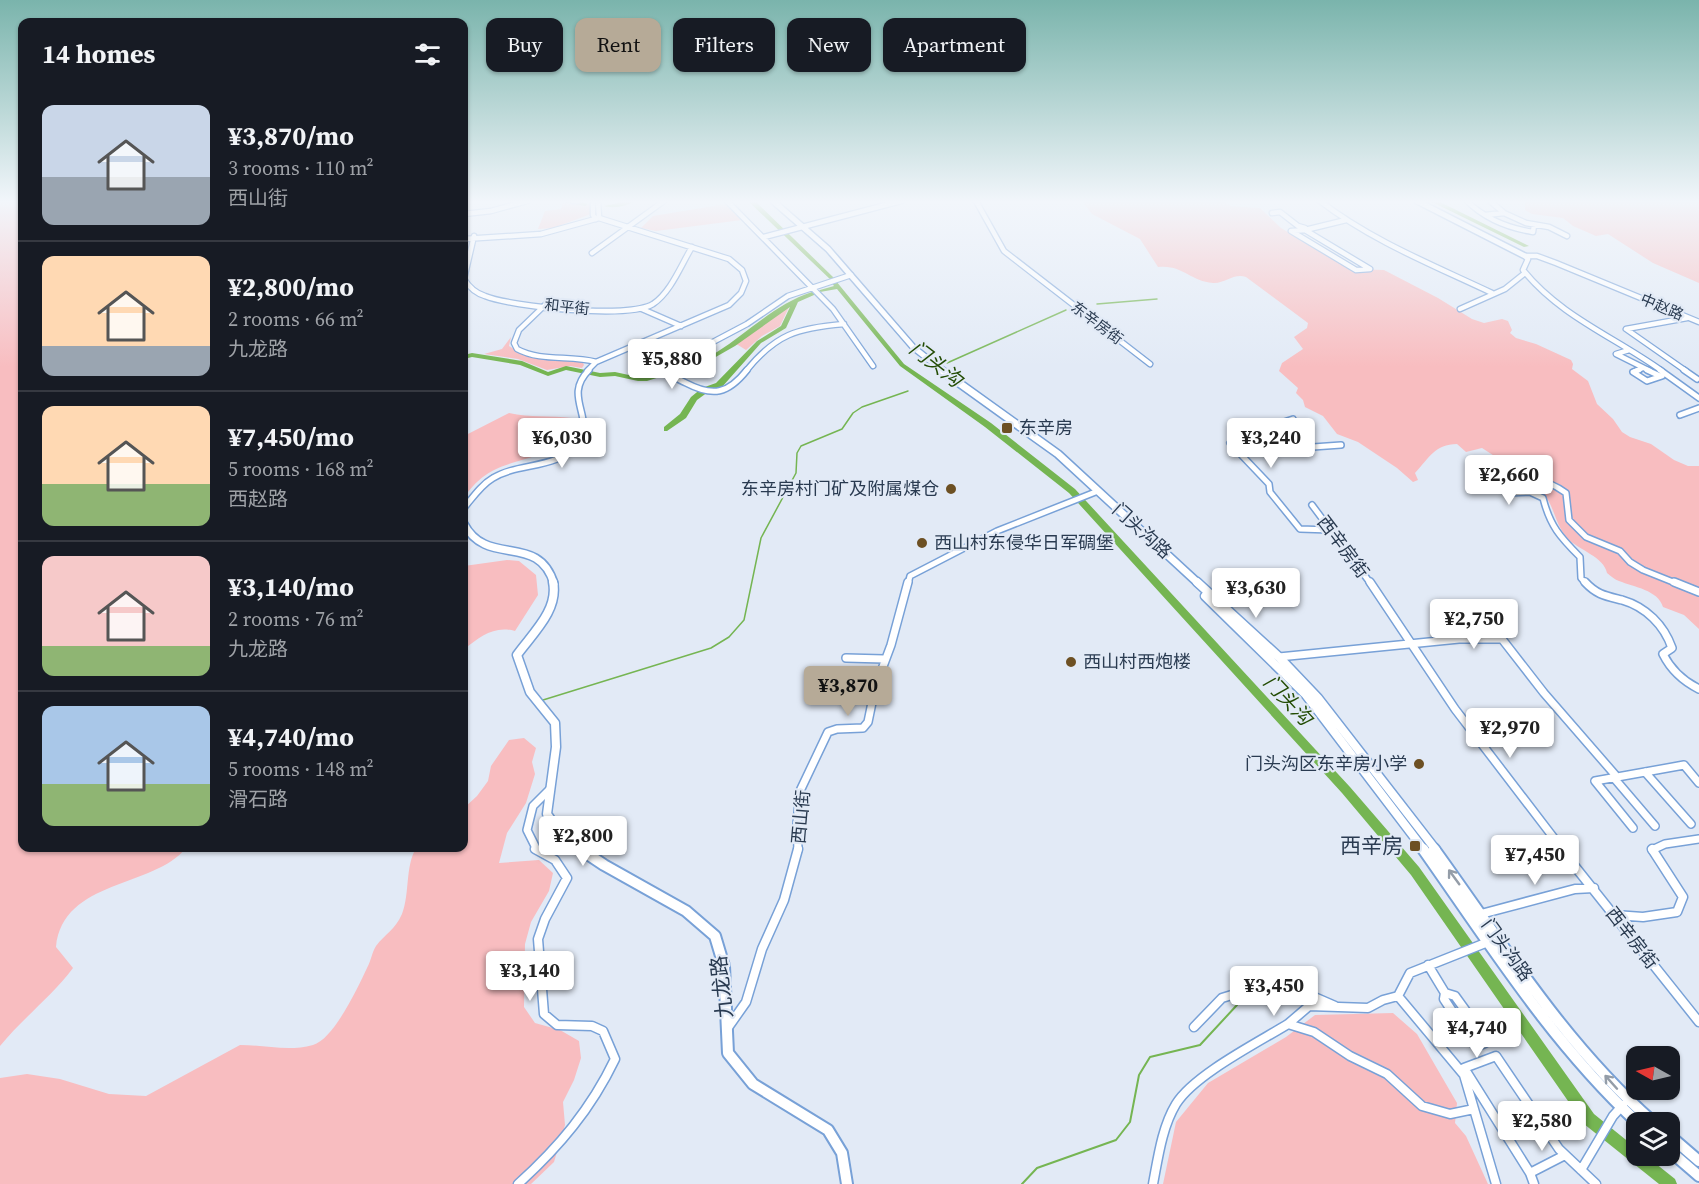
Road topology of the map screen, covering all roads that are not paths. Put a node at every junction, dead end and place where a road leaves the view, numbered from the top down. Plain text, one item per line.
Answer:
1 (686, 256) edge
2 (720, 256) edge
3 (783, 256) edge
4 (833, 256) edge
5 (1012, 256) edge
6 (1333, 256) edge
7 (1349, 256) edge
8 (1413, 256) edge
9 (1527, 256) edge
10 (1531, 256) edge
11 (1525, 273) junction
12 (848, 276) junction
13 (468, 285) edge
14 (812, 286) junction
15 (1492, 293) junction
16 (546, 304) junction
17 (642, 309) junction
18 (1460, 309) dead end
19 (1688, 317) junction
20 (1699, 322) edge
21 (844, 324) junction
22 (681, 326) junction
23 (1629, 350) junction
24 (596, 362) junction
25 (1150, 364) dead end
26 (873, 366) dead end
27 (1643, 368) junction
28 (1663, 375) junction
29 (1697, 379) dead end
30 (1699, 398) edge
31 (1699, 408) edge
32 (1680, 415) dead end
33 (1293, 419) dead end
34 (1276, 424) junction
35 (1341, 445) dead end
36 (1092, 493) junction
37 (468, 503) edge
38 (1312, 505) dead end
39 (1330, 530) junction
40 (468, 534) edge
41 (1699, 592) edge
42 (1411, 644) junction
43 (846, 658) dead end
44 (884, 659) junction
45 (1276, 659) junction
46 (1699, 689) edge
47 (1645, 772) junction
48 (1615, 777) junction
49 (1699, 783) edge
50 (550, 789) junction
51 (1691, 824) dead end
52 (1655, 826) dead end
53 (1633, 828) dead end
54 (1699, 839) edge
55 (1594, 888) junction
56 (1481, 914) junction
57 (1615, 915) junction
58 (1493, 940) junction
59 (1428, 965) junction
60 (1445, 993) junction
61 (1398, 996) junction
62 (1335, 1006) junction
63 (1699, 1022) edge
64 (1288, 1024) junction
65 (1194, 1027) dead end
66 (727, 1030) junction
67 (1624, 1104) junction
68 (1474, 1109) junction
69 (1630, 1112) edge
70 (1637, 1112) edge
71 (1680, 1145) edge
72 (1565, 1155) junction
73 (1680, 1160) edge
74 (1699, 1161) edge
75 (1581, 1170) junction
76 (1530, 1173) junction
77 (1699, 1176) edge
78 (518, 1184) edge
79 (847, 1184) edge
80 (1153, 1184) edge
81 (1496, 1184) edge
82 (1534, 1184) edge
83 (1596, 1184) edge

1 - 17 street
2 - 22 street
3 - 14 street
4 - 12 main road, 门头沟路
5 - 25 street, 东辛房街
6 - 7 street
8 - 15 street
9 - 11 street
10 - 19 street, 中赵路
11 - 15 street
11 - 23 street
12 - 14 street
12 - 36 main road, 门头沟路
13 - 16 street, 和平街
14 - 21 street
14 - 21 street
15 - 18 street
16 - 17 street, 和平街
16 - 24 street
17 - 22 street
19 - 20 street, 中赵路
19 - 29 street
21 - 26 street
22 - 24 street
23 - 27 street
23 - 28 street
24 - 37 street
27 - 28 street
27 - 28 street
28 - 30 street
31 - 32 street
33 - 34 street
34 - 35 street
34 - 39 street
36 - 44 street, 西山街
36 - 45 main road, 门头沟路
38 - 39 street, 西辛房街
39 - 42 street, 西辛房街
40 - 50 main road, 九龙路
41 - 46 street
42 - 45 street
42 - 48 street
42 - 55 street, 西辛房街
43 - 44 street
44 - 66 street, 西山街
56 -> 45 main road, 门头沟路
45 - 58 main road, 门头沟路
47 - 48 street
47 - 49 street
47 - 51 street
48 - 52 street
48 - 53 street
50 - 66 main road, 九龙路
50 - 78 street
54 - 57 street
55 - 56 street
55 - 57 street, 西辛房街
56 - 58 main road, 门头沟路
57 - 63 street, 西辛房街
58 - 59 street
58 - 67 main road, 门头沟路
59 - 60 street
59 - 61 street
60 - 60 street
61 - 62 street
61 - 68 street
62 - 64 street
62 - 65 street
64 - 68 street
64 - 80 street
66 - 79 main road, 九龙路
67 - 69 main road, 门头沟路
67 - 70 main road, 门头沟路
67 - 75 street
68 - 81 street
71 - 74 main road
72 - 75 street
72 - 76 street
72 - 76 street
73 - 77 main road
75 - 83 street
76 - 82 street

